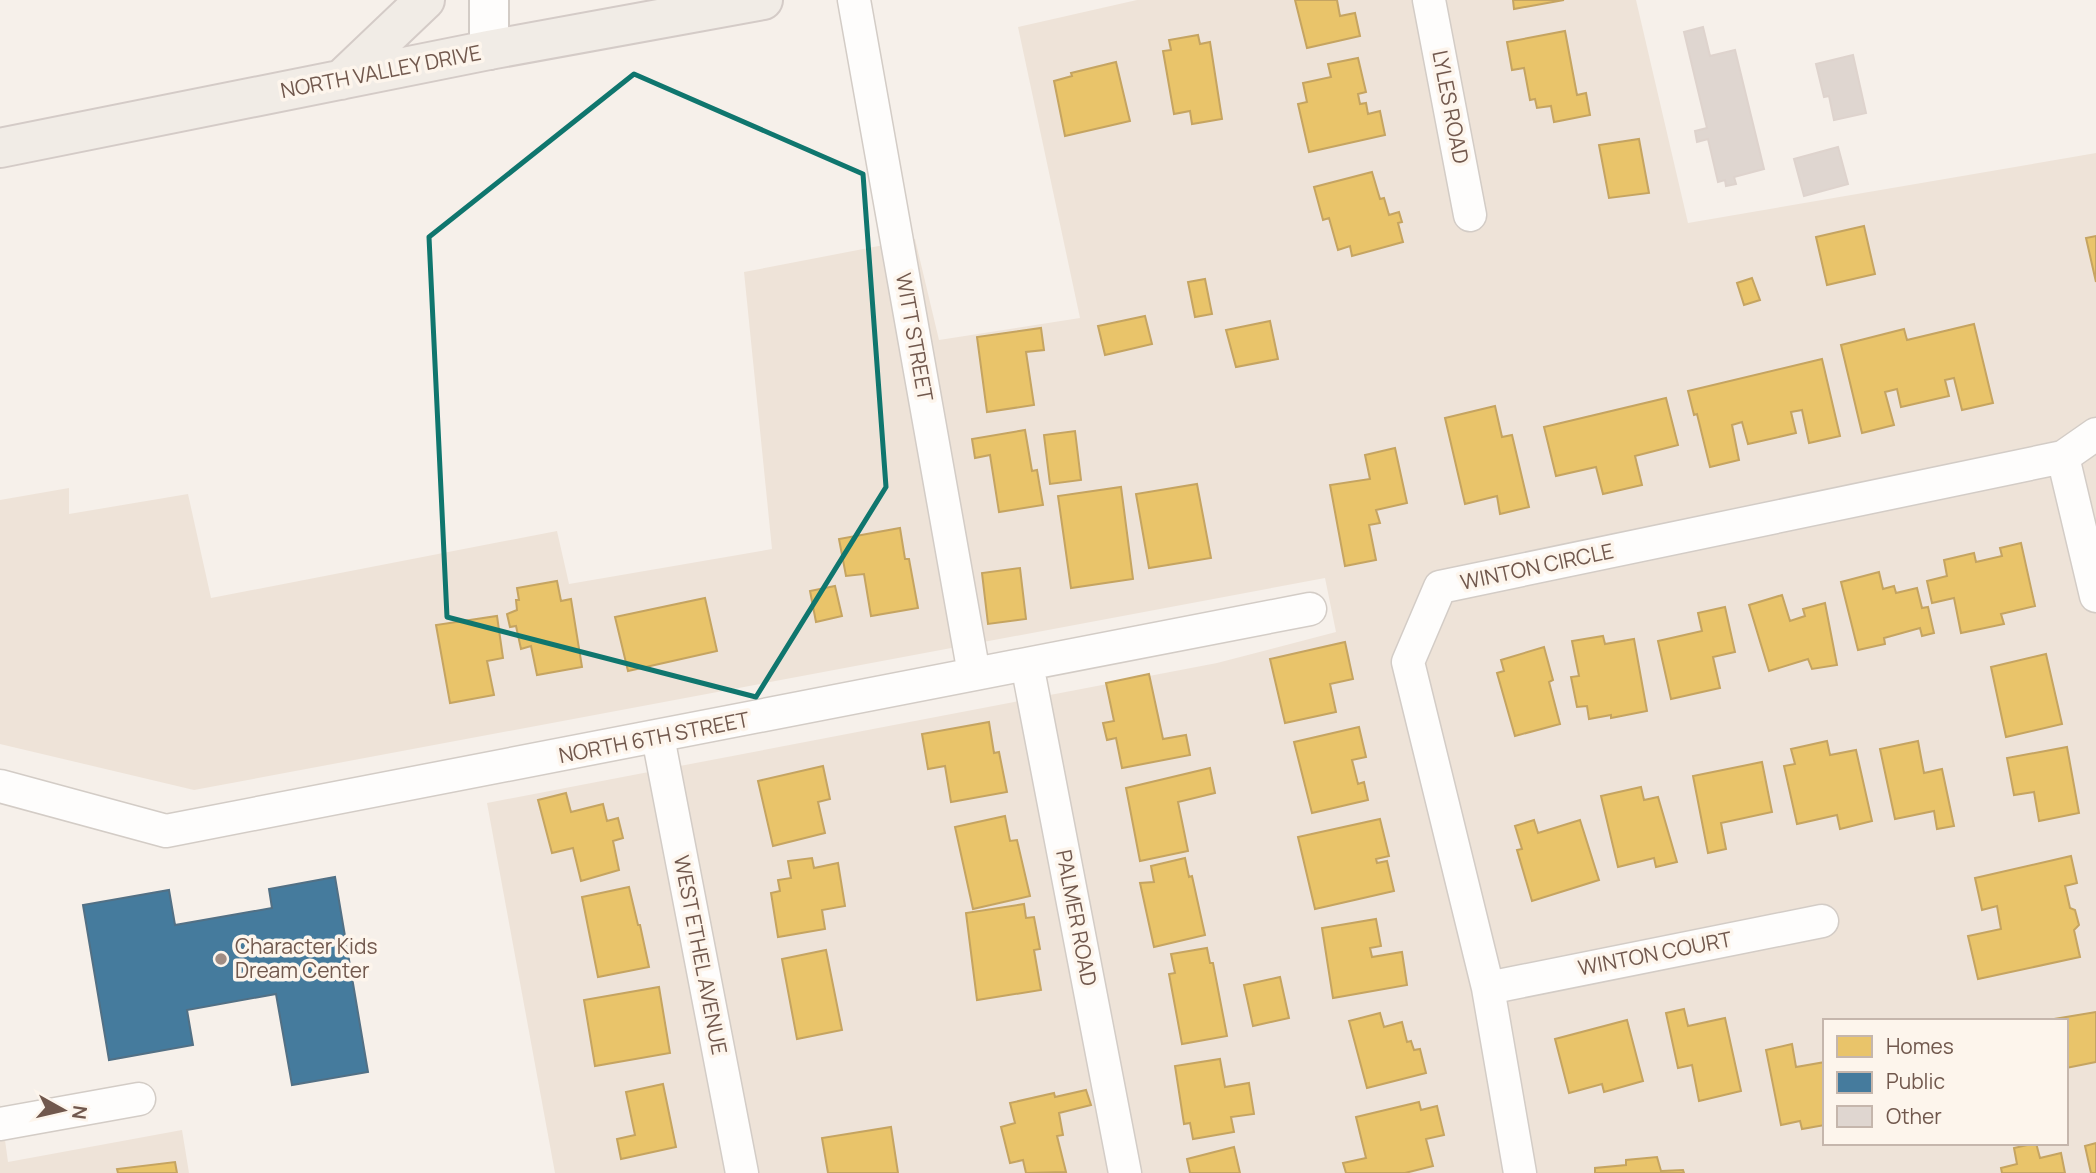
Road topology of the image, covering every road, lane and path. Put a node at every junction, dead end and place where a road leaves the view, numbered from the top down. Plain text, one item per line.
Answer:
1 (425, 0) edge
2 (489, 0) edge
3 (763, 0) edge
4 (854, 0) edge
5 (1429, 0) edge
6 (707, 4) edge
7 (489, 50) junction
8 (341, 80) junction
9 (0, 148) edge
10 (1470, 215) dead end
11 (2096, 434) edge
12 (2063, 457) junction
13 (2096, 596) edge
14 (1310, 610) dead end
15 (1027, 664) junction
16 (974, 674) junction
17 (658, 737) junction
18 (0, 786) edge
19 (1822, 921) dead end
20 (1488, 988) junction
21 (139, 1099) dead end
22 (0, 1124) edge
23 (742, 1173) edge
24 (1125, 1173) edge
25 (1520, 1173) edge

1 - 8 main road
2 - 7 street
3 - 6 main road, NORTH VALLEY DRIVE
4 - 16 street, WITT STREET
5 - 10 street, LYLES ROAD
6 - 7 main road, NORTH VALLEY DRIVE
7 - 8 main road, NORTH VALLEY DRIVE
8 - 9 main road, NORTH VALLEY DRIVE
11 - 12 street, WINTON CIRCLE
12 - 13 street
12 - 20 street, WINTON CIRCLE
14 - 15 street, NORTH 6TH STREET
15 - 16 street, NORTH 6TH STREET
15 - 24 street, PALMER ROAD
16 - 17 street, NORTH 6TH STREET
17 - 18 street, NORTH 6TH STREET
17 - 23 street, WEST ETHEL AVENUE
19 - 20 street, WINTON COURT
20 - 25 street, WINTON CIRCLE
21 - 22 street

